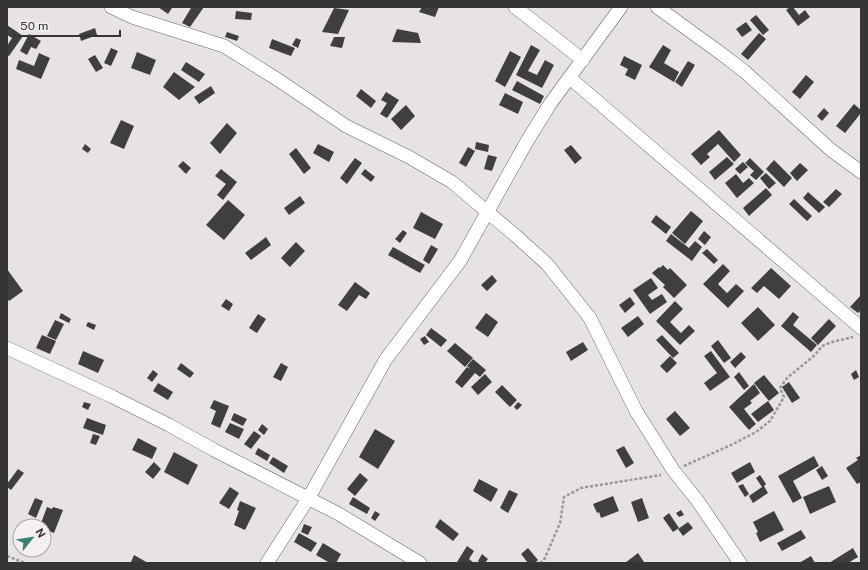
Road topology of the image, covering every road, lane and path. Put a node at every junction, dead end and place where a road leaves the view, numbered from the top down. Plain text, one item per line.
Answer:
1 (110, 7) edge
2 (515, 7) edge
3 (621, 7) edge
4 (657, 7) edge
5 (583, 60) junction
6 (570, 78) junction
7 (861, 172) edge
8 (489, 212) junction
9 (859, 332) edge
10 (7, 348) edge
11 (673, 470) junction
12 (308, 499) junction
13 (7, 556) edge
14 (24, 563) edge
15 (267, 563) edge
16 (420, 563) edge
17 (540, 563) edge
18 (740, 563) edge

1 - 8 street
2 - 5 street
3 - 5 street
4 - 7 street
5 - 6 street
6 - 8 street
6 - 9 street
8 - 11 street
8 - 12 street
9 - 11 path
10 - 12 street
11 - 17 path
11 - 18 street
12 - 15 street
12 - 16 street
13 - 14 path

